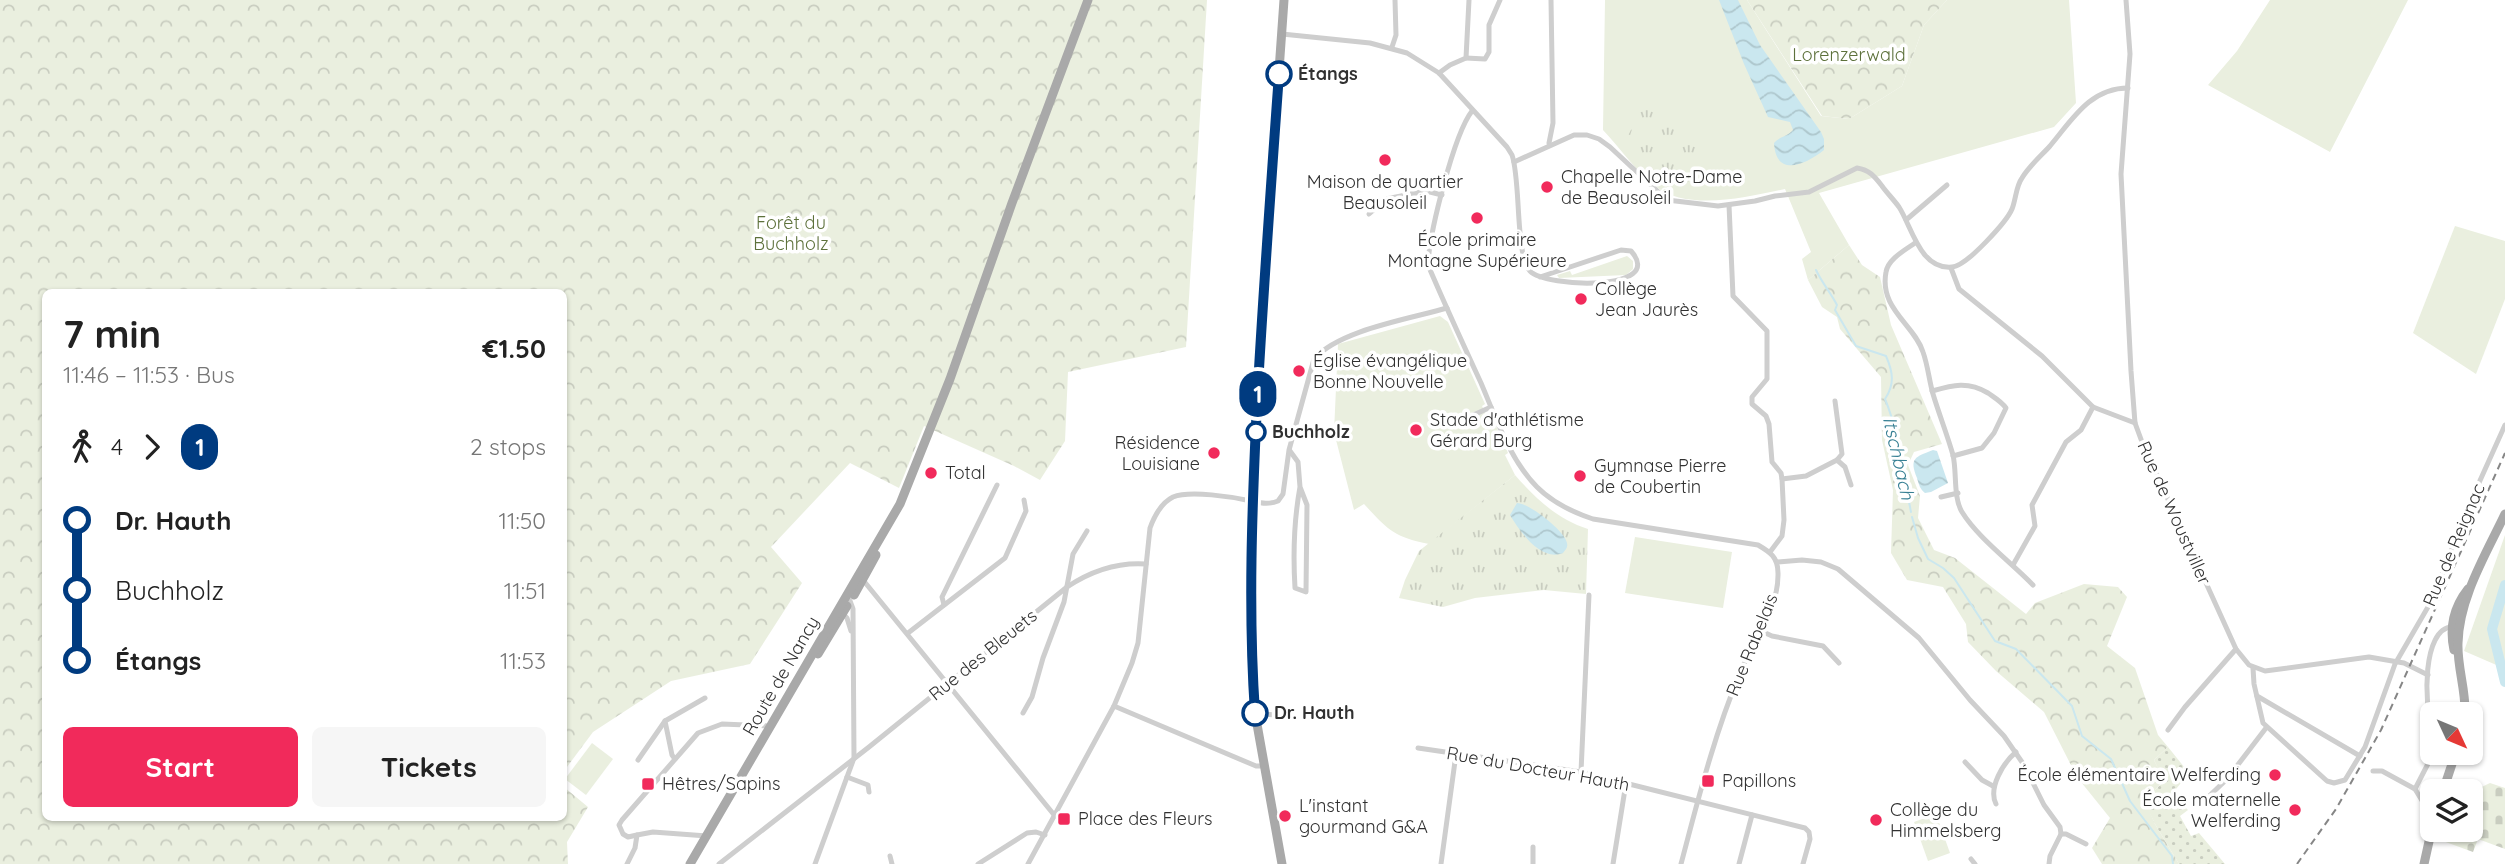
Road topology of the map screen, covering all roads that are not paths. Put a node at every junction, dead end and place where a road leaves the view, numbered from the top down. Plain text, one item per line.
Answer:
1 (1088, 0) edge
2 (1284, 0) edge
3 (1395, 0) edge
4 (1469, 0) edge
5 (1500, 0) edge
6 (1552, 0) edge
7 (2126, 0) edge
8 (1282, 34) junction
9 (1392, 47) junction
10 (1466, 58) junction
11 (1439, 74) junction
12 (2128, 88) junction
13 (1472, 111) junction
14 (1549, 144) junction
15 (1514, 162) junction
16 (1947, 185) dead end
17 (1442, 195) junction
18 (1729, 205) junction
19 (1369, 214) dead end
20 (1906, 220) junction
21 (1916, 243) junction
22 (1951, 268) junction
23 (1540, 277) junction
24 (1447, 308) junction
25 (1932, 391) junction
26 (1835, 401) dead end
27 (1491, 407) junction
28 (2093, 407) junction
29 (1469, 417) dead end
30 (2135, 424) junction
31 (2505, 425) edge
32 (1289, 450) junction
33 (1953, 456) junction
34 (1837, 460) junction
35 (1783, 479) junction
36 (997, 485) dead end
37 (1851, 485) dead end
38 (1300, 486) junction
39 (1958, 494) junction
40 (1941, 497) dead end
41 (1024, 500) dead end
42 (1252, 501) junction
43 (2505, 514) edge
44 (1087, 531) dead end
45 (1770, 552) junction
46 (1778, 562) junction
47 (1146, 564) junction
48 (2013, 565) junction
49 (861, 577) junction
50 (2033, 584) dead end
51 (1067, 587) junction
52 (1589, 595) dead end
53 (848, 599) junction
54 (944, 605) junction
55 (840, 612) junction
56 (2455, 627) junction
57 (1761, 631) junction
58 (852, 634) junction
59 (908, 634) junction
60 (2236, 649) junction
61 (2396, 662) junction
62 (1839, 663) dead end
63 (2253, 668) junction
64 (2428, 675) junction
65 (948, 683) junction
66 (2256, 696) junction
67 (705, 698) dead end
68 (2427, 702) edge
69 (2464, 702) edge
70 (1114, 706) junction
71 (1023, 713) dead end
72 (1255, 713) junction
73 (1285, 716) dead end
74 (665, 721) junction
75 (773, 727) junction
76 (2266, 728) junction
77 (2168, 730) dead end
78 (1418, 748) dead end
79 (2016, 752) junction
80 (1456, 754) junction
81 (2360, 756) junction
82 (854, 758) junction
83 (675, 759) junction
84 (638, 760) dead end
85 (1965, 762) dead end
86 (1264, 765) junction
87 (2427, 765) edge
88 (2373, 771) dead end
89 (1581, 772) junction
90 (832, 775) junction
91 (847, 776) junction
92 (1626, 783) junction
93 (845, 784) junction
94 (1993, 786) junction
95 (2415, 789) junction
96 (869, 792) dead end
97 (2420, 797) edge
98 (1698, 800) junction
99 (2205, 800) dead end
100 (1996, 804) dead end
101 (1055, 816) junction
102 (1752, 816) junction
103 (2061, 834) junction
104 (636, 835) junction
105 (1045, 835) junction
106 (708, 837) junction
107 (2429, 842) edge
108 (2086, 844) dead end
109 (1533, 846) dead end
110 (890, 856) dead end
111 (626, 864) edge
112 (692, 864) edge
113 (719, 864) edge
114 (816, 864) edge
115 (892, 864) edge
116 (978, 864) edge
117 (1028, 864) edge
118 (1282, 864) edge
119 (1441, 864) edge
120 (1533, 864) edge
121 (1613, 864) edge
122 (1681, 864) edge
123 (1739, 864) edge
124 (1803, 864) edge
125 (2049, 864) edge
126 (2424, 864) edge

1 - 49 main road, Route de Nancy
2 - 8 main road
3 - 9 street
4 - 10 street
5 - 10 street
6 - 14 street
7 - 12 street, Rue de Woustviller
8 - 9 street
8 - 42 main road
9 - 11 street
10 - 11 street
11 - 13 street
12 - 22 street
12 - 30 street, Rue de Woustviller
13 - 15 street
13 - 17 street
14 - 15 street
14 - 18 street
15 - 23 street
16 - 20 street
17 - 19 street
17 - 24 street
18 - 20 street
18 - 35 street
20 - 21 street
21 - 22 street
21 - 25 street
22 - 28 street
23 - 23 street
24 - 27 street
24 - 32 street
25 - 33 street
25 - 33 street
26 - 34 street
27 - 29 street
27 - 45 street
28 - 30 street
28 - 48 street
30 - 60 street, Rue de Woustviller
31 - 61 street, Rue de Reignac
32 - 38 street
32 - 42 street
33 - 39 street
34 - 35 street
34 - 37 street
35 - 45 street
36 - 54 street
38 - 38 street
39 - 40 street
39 - 48 street
41 - 54 street
42 - 47 street
42 - 72 main road
43 - 56 main road
44 - 51 street
45 - 46 street
46 - 57 street, Rue Rabelais
46 - 79 street
47 - 51 street, Rue des Bleuets
47 - 70 street
48 - 50 street
49 - 53 main road, Route de Nancy
49 - 59 street
51 - 65 street, Rue des Bleuets
51 - 71 street
52 - 89 street
53 - 55 main road, Route de Nancy
53 - 58 street
54 - 59 street
55 - 58 street
55 - 75 main road, Route de Nancy
56 - 64 street
56 - 69 main road
57 - 62 street
57 - 98 street, Rue Rabelais
58 - 82 street
59 - 65 street
60 - 63 street, Rue de Woustviller
60 - 77 street
61 - 63 street
61 - 64 street
61 - 81 street, Rue de Reignac
63 - 66 street
64 - 68 street
65 - 82 street, Rue des Bleuets
65 - 101 street
66 - 76 street
66 - 81 street
67 - 74 street
70 - 86 street
70 - 101 street
72 - 73 street
72 - 86 main road
74 - 83 street
74 - 84 street
75 - 83 street
75 - 106 main road, Route de Nancy
76 - 81 street, Rue de Reignac
76 - 99 street
78 - 80 street, Rue du Docteur Hauth
79 - 94 street
79 - 103 street
80 - 89 street, Rue du Docteur Hauth
80 - 119 street
82 - 90 street, Rue des Bleuets
82 - 91 street
83 - 104 street
85 - 94 street
86 - 118 main road
87 - 95 street
88 - 95 street
89 - 92 street, Rue du Docteur Hauth
90 - 93 street
90 - 113 street, Rue des Bleuets
91 - 93 street
91 - 96 street
92 - 98 street, Rue du Docteur Hauth
92 - 121 street
93 - 114 street
94 - 100 street
95 - 97 street
98 - 102 street, Rue du Docteur Hauth
98 - 122 street, Rue Rabelais
101 - 105 street
102 - 123 street
102 - 124 street, Rue du Docteur Hauth
103 - 108 street
103 - 125 street
104 - 106 street
104 - 111 street
105 - 116 street
105 - 117 street
106 - 112 main road, Route de Nancy
107 - 126 main road
109 - 120 street
110 - 115 street

